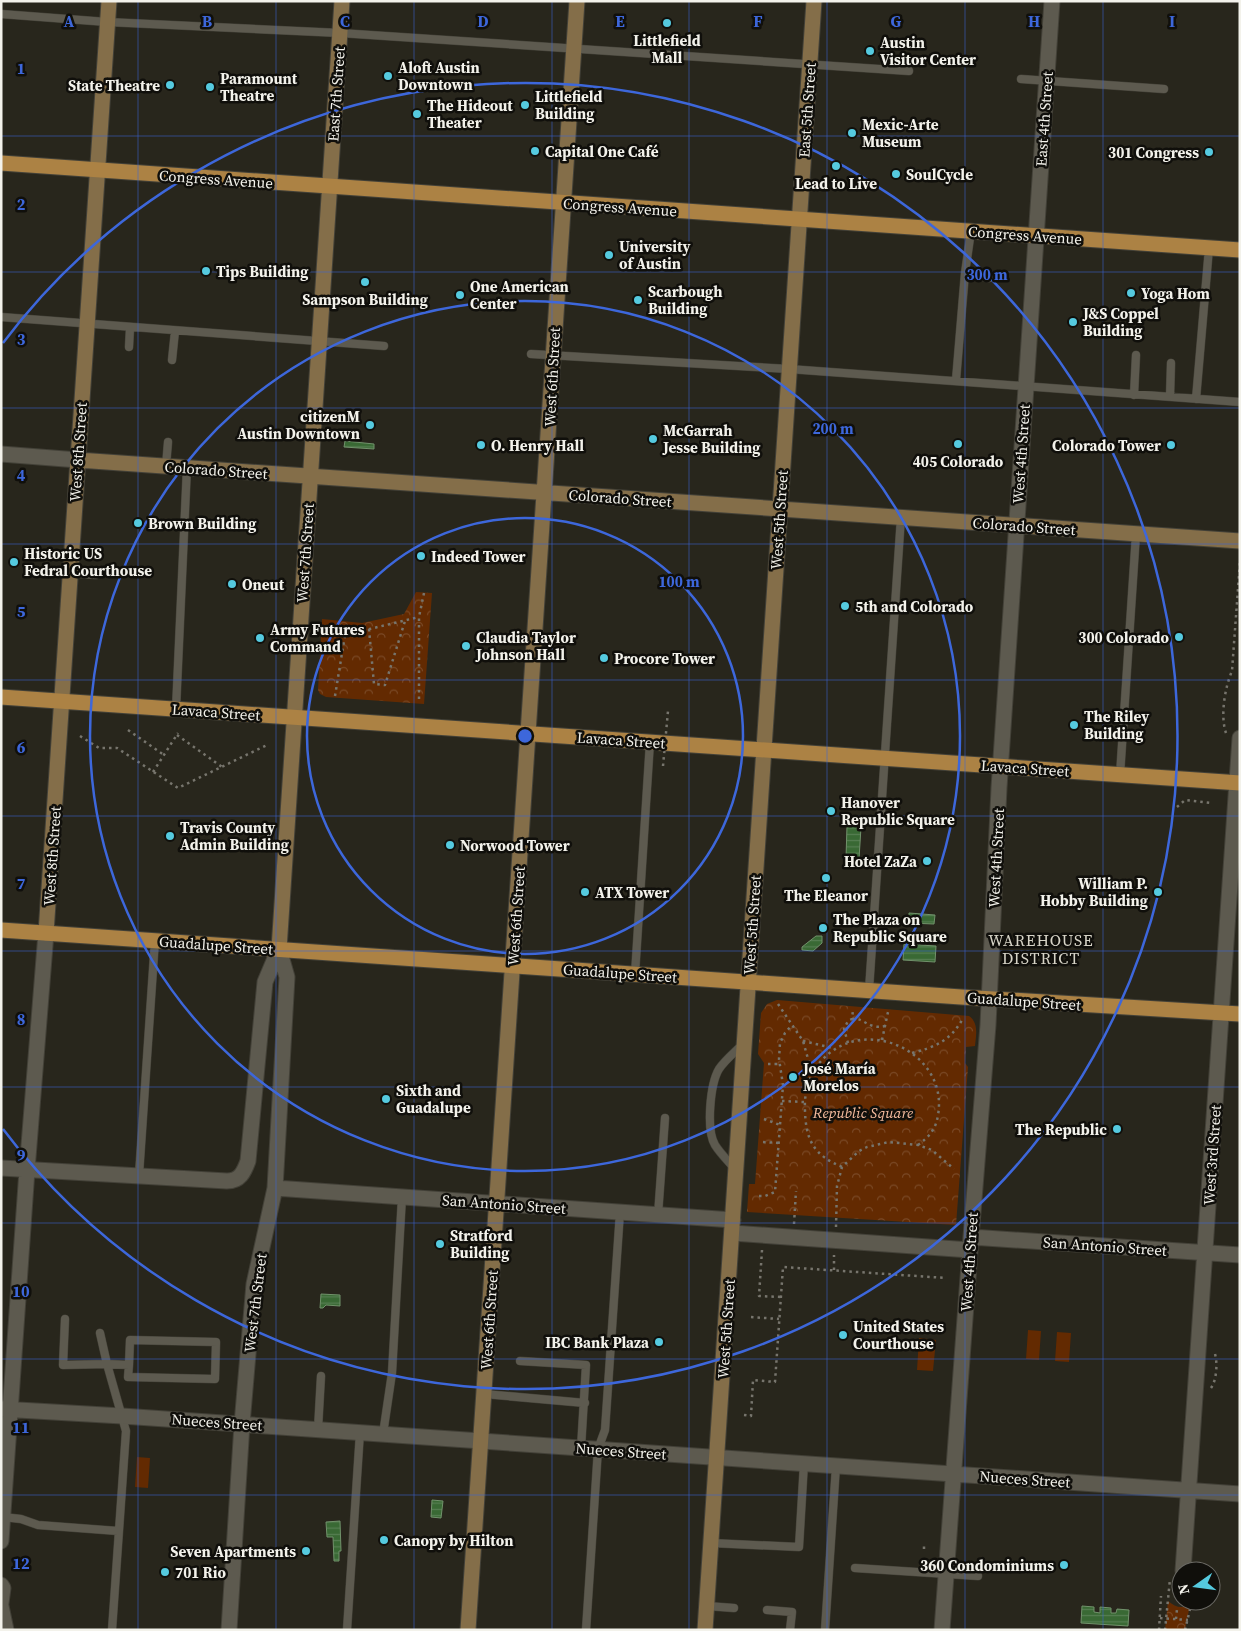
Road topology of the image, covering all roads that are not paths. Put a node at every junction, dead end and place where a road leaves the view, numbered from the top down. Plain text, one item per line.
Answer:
1 (109, 1) edge
2 (342, 1) edge
3 (577, 1) edge
4 (814, 1) edge
5 (1052, 1) edge
6 (1, 14) edge
7 (107, 22) junction
8 (340, 33) junction
9 (574, 49) junction
10 (810, 65) junction
11 (909, 71) dead end
12 (1021, 79) dead end
13 (1046, 80) junction
14 (1164, 88) dead end
15 (1, 163) edge
16 (97, 170) junction
17 (330, 186) junction
18 (563, 203) junction
19 (800, 219) junction
20 (971, 231) junction
21 (1036, 236) junction
22 (1209, 248) junction
23 (1240, 250) edge
24 (965, 273) junction
25 (989, 278) dead end
26 (1, 317) edge
27 (87, 324) junction
28 (130, 328) junction
29 (175, 331) junction
30 (320, 342) junction
31 (384, 346) dead end
32 (129, 347) dead end
33 (531, 354) dead end
34 (553, 355) junction
35 (1136, 355) dead end
36 (172, 360) dead end
37 (1171, 363) dead end
38 (789, 369) junction
39 (956, 380) junction
40 (1026, 386) junction
41 (1134, 395) junction
42 (1170, 397) junction
43 (1196, 399) junction
44 (1240, 402) edge
45 (168, 442) dead end
46 (1, 454) edge
47 (78, 460) junction
48 (166, 466) junction
49 (187, 468) junction
50 (310, 476) junction
51 (544, 492) junction
52 (780, 509) junction
53 (901, 517) junction
54 (1017, 525) junction
55 (1136, 534) junction
56 (1240, 541) edge
57 (70, 573) junction
58 (96, 575) dead end
59 (1, 697) edge
60 (62, 701) junction
61 (176, 709) junction
62 (294, 717) junction
63 (528, 734) junction
64 (1234, 739) edge
65 (650, 742) junction
66 (764, 750) junction
67 (884, 759) junction
68 (1001, 767) junction
69 (1120, 775) junction
70 (1238, 783) edge
71 (1, 930) edge
72 (46, 933) junction
73 (155, 940) junction
74 (278, 949) junction
75 (512, 966) junction
76 (635, 974) junction
77 (749, 982) junction
78 (869, 990) junction
79 (988, 998) junction
80 (1222, 1013) junction
81 (1240, 1014) edge
82 (744, 1043) junction
83 (666, 1118) dead end
84 (1, 1168) edge
85 (27, 1170) junction
86 (736, 1170) junction
87 (139, 1175) junction
88 (274, 1188) junction
89 (402, 1197) junction
90 (496, 1204) junction
91 (620, 1212) junction
92 (658, 1215) junction
93 (732, 1227) junction
94 (970, 1244) junction
95 (1205, 1253) junction
96 (1240, 1255) edge
97 (65, 1319) dead end
98 (100, 1333) dead end
99 (520, 1361) dead end
100 (107, 1364) junction
101 (129, 1365) junction
102 (321, 1376) dead end
103 (484, 1394) junction
104 (585, 1404) junction
105 (6, 1409) edge
106 (122, 1416) junction
107 (242, 1424) junction
108 (318, 1430) junction
109 (360, 1432) junction
110 (383, 1434) junction
111 (481, 1441) junction
112 (581, 1448) junction
113 (598, 1449) junction
114 (717, 1457) junction
115 (804, 1463) junction
116 (836, 1466) junction
117 (954, 1474) junction
118 (1189, 1491) junction
119 (1240, 1494) edge
120 (3, 1510) edge
121 (118, 1531) junction
122 (1, 1541) edge
123 (711, 1542) junction
124 (1184, 1561) edge
125 (855, 1568) dead end
126 (946, 1574) junction
127 (978, 1576) dead end
128 (1, 1585) edge
129 (1, 1605) edge
130 (707, 1606) junction
131 (734, 1608) dead end
132 (767, 1610) dead end
133 (1, 1628) edge
134 (6, 1630) edge
135 (112, 1630) edge
136 (229, 1630) edge
137 (347, 1630) edge
138 (468, 1630) edge
139 (586, 1630) edge
140 (705, 1630) edge
141 (790, 1630) edge
142 (825, 1630) edge
143 (942, 1630) edge

1 - 7 main road, West 8th Street
2 - 8 main road, East 7th Street
3 - 9 main road, West 6th Street
4 - 10 main road, East 5th Street
5 - 13 street, East 4th Street
6 - 7 lane
7 - 8 lane
7 - 16 main road, West 8th Street
8 - 9 lane
8 - 17 main road, East 7th Street
9 - 10 lane
9 - 18 main road, West 6th Street
10 - 11 lane
10 - 19 main road, East 5th Street
12 - 13 lane
13 - 14 lane
13 - 21 street, East 4th Street
15 - 16 main road, Congress Avenue
16 - 17 main road, Congress Avenue
16 - 27 main road, West 8th Street
17 - 18 main road, Congress Avenue
17 - 30 main road, West 7th Street
18 - 19 main road, Congress Avenue
18 - 34 main road, West 6th Street
19 - 20 main road, Congress Avenue
19 - 38 main road, West 5th Street
20 - 21 main road, Congress Avenue
20 - 24 lane
21 - 22 main road, Congress Avenue
21 - 40 street, West 4th Street
22 - 23 main road, Congress Avenue
22 - 43 lane
24 - 25 lane
24 - 39 lane
26 - 27 lane
27 - 28 lane
27 - 47 main road, West 8th Street
28 - 29 lane
28 - 32 lane
29 - 30 lane
29 - 36 lane
30 - 31 lane
30 - 50 main road, West 7th Street
33 - 34 lane
34 - 38 lane
34 - 51 main road, West 6th Street
35 - 41 lane
37 - 42 lane
38 - 39 lane
38 - 52 main road, West 5th Street
39 - 40 lane
40 - 41 lane
40 - 54 street, West 4th Street
41 - 42 lane
42 - 43 lane
43 - 44 lane
45 - 48 lane
46 - 47 street, Colorado Street
47 - 48 main road, Colorado Street
47 - 57 main road, West 8th Street
48 - 49 main road, Colorado Street
49 - 50 main road, Colorado Street
49 - 61 lane
50 - 51 main road, Colorado Street
50 - 62 main road, West 7th Street
51 - 52 main road, Colorado Street
51 - 63 main road, West 6th Street
52 - 53 main road, Colorado Street
52 - 66 main road, West 5th Street
53 - 54 main road, Colorado Street
53 - 67 lane
54 - 55 main road, Colorado Street
54 - 68 street, West 4th Street
55 - 56 main road, Colorado Street
55 - 69 lane
57 - 58 lane
57 - 60 main road, West 8th Street
59 - 60 main road, Lavaca Street
60 - 61 main road, Lavaca Street
60 - 72 main road, West 8th Street
61 - 62 main road, Lavaca Street
62 - 63 main road, Lavaca Street
62 - 74 main road, West 7th Street
63 - 65 main road, Lavaca Street
63 - 75 main road, West 6th Street
64 - 70 street, West 3rd Street
65 - 66 main road, Lavaca Street
65 - 76 lane
66 - 67 main road, Lavaca Street
66 - 77 main road, West 5th Street
67 - 68 main road, Lavaca Street
67 - 78 lane
68 - 69 main road, Lavaca Street
68 - 79 street, West 4th Street
69 - 70 main road, Lavaca Street
70 - 80 street, West 3rd Street
71 - 72 main road, Guadalupe Street
72 - 73 main road, Guadalupe Street
72 - 85 street, West 8th Street
73 - 74 main road, Guadalupe Street
73 - 87 lane
74 - 75 main road, Guadalupe Street
74 - 87 street, West 7th Street
74 - 88 street, West 7th Street
75 - 76 main road, Guadalupe Street
75 - 90 main road, West 6th Street
76 - 77 main road, Guadalupe Street
77 - 78 main road, Guadalupe Street
77 - 82 main road, West 5th Street
78 - 79 main road, Guadalupe Street
79 - 80 main road, Guadalupe Street
79 - 94 street, West 4th Street
80 - 81 main road, Guadalupe Street
80 - 95 street, West 3rd Street
82 - 86 main road, West 5th Street
82 - 86 lane
83 - 92 lane
84 - 85 street
85 - 87 street
85 - 105 street, West 8th Street
86 - 93 main road, West 5th Street
88 - 89 street, San Antonio Street
88 - 107 street, West 7th Street
89 - 90 street, San Antonio Street
89 - 110 lane
90 - 91 street, San Antonio Street
90 - 103 main road, West 6th Street
91 - 92 street, San Antonio Street
91 - 113 lane
92 - 93 street, San Antonio Street
93 - 94 street, San Antonio Street
93 - 114 main road, West 5th Street
94 - 95 street, San Antonio Street
94 - 117 street, West 4th Street
95 - 96 street, San Antonio Street
95 - 118 street, West 3rd Street
97 - 100 lane
98 - 100 lane
99 - 104 lane
100 - 101 lane
100 - 106 lane
101 - 101 lane
102 - 108 lane
103 - 104 lane
103 - 111 main road, West 6th Street
104 - 112 lane
105 - 106 street, Nueces Street
105 - 120 street, West 8th Street
106 - 107 street, Nueces Street
106 - 121 lane
107 - 108 street, Nueces Street
107 - 136 street, West 7th Street
108 - 109 street, Nueces Street
109 - 110 street, Nueces Street
109 - 137 lane
110 - 111 street, Nueces Street
111 - 112 street, Nueces Street
111 - 138 main road, West 6th Street
112 - 113 street, Nueces Street
113 - 114 street, Nueces Street
113 - 139 lane
114 - 115 street, Nueces Street
114 - 123 main road, West 5th Street
115 - 116 street, Nueces Street
115 - 123 lane
116 - 117 street, Nueces Street
116 - 142 lane
117 - 118 street, Nueces Street
117 - 126 street, West 4th Street
118 - 119 street, Nueces Street
118 - 124 street, West 3rd Street
120 - 121 lane
120 - 122 street, West 8th Street
121 - 135 lane
123 - 130 main road, West 5th Street
125 - 126 lane
126 - 127 lane
126 - 143 street, West 4th Street
128 - 129 street
129 - 134 street
130 - 131 lane
130 - 140 main road, West 5th Street
132 - 141 lane
133 - 134 street

